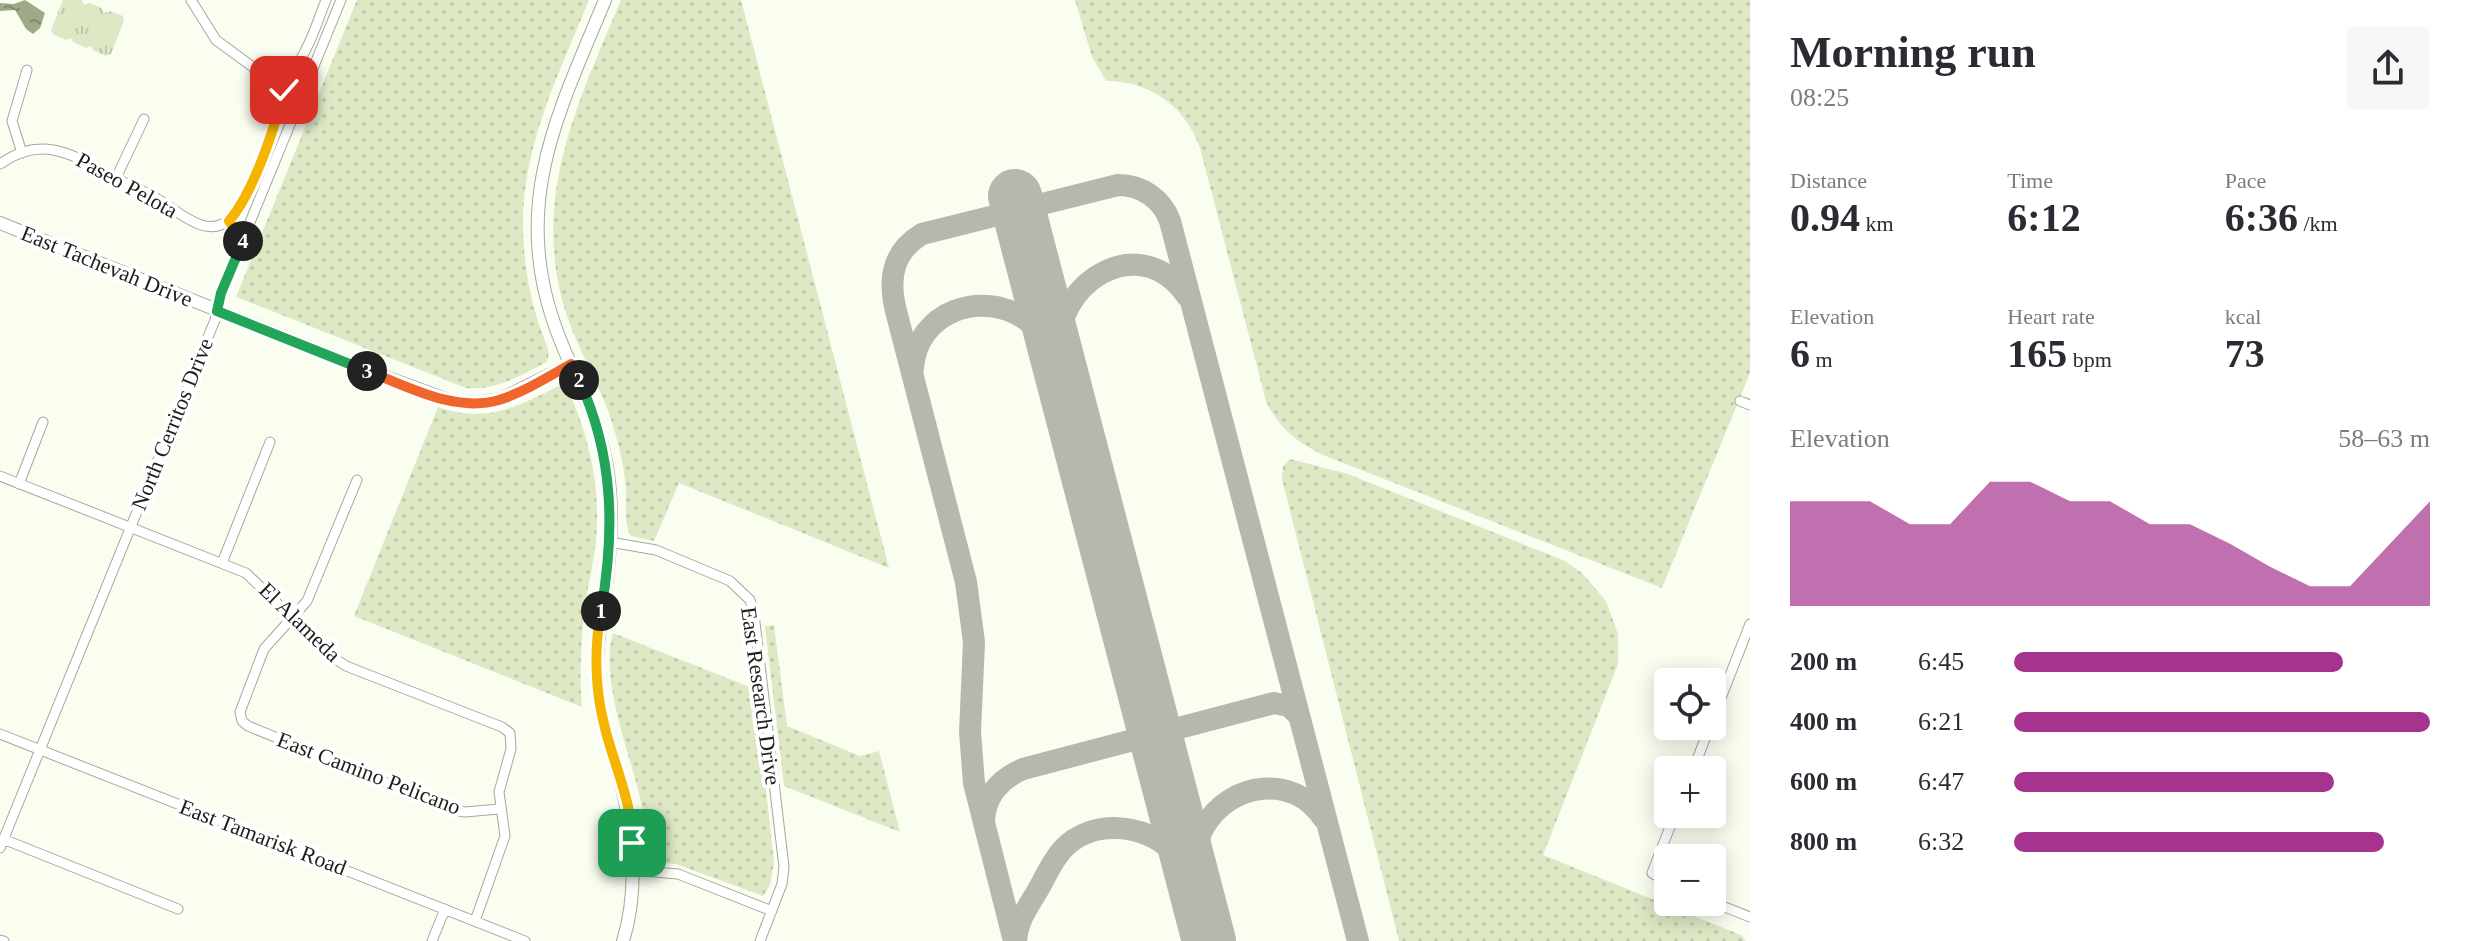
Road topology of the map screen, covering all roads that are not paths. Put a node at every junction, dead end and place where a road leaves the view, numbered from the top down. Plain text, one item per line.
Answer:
1 (191, 0) edge
2 (326, 0) edge
3 (341, 0) edge
4 (605, 0) edge
5 (27, 70) dead end
6 (284, 90) junction
7 (144, 119) dead end
8 (22, 153) junction
9 (0, 164) edge
10 (116, 178) junction
11 (229, 221) junction
12 (0, 223) edge
13 (243, 240) junction
14 (217, 311) junction
15 (571, 364) junction
16 (1740, 401) dead end
17 (1750, 405) edge
18 (43, 422) dead end
19 (270, 442) dead end
20 (0, 476) edge
21 (357, 480) dead end
22 (19, 484) junction
23 (131, 528) junction
24 (610, 542) junction
25 (222, 563) junction
26 (292, 618) junction
27 (1750, 624) edge
28 (1726, 685) edge
29 (0, 734) edge
30 (40, 749) junction
31 (499, 809) junction
32 (2, 844) edge
33 (631, 870) junction
34 (1726, 908) edge
35 (178, 909) dead end
36 (445, 909) junction
37 (772, 911) junction
38 (1750, 917) edge
39 (475, 921) junction
40 (432, 941) edge
41 (525, 941) edge
42 (623, 941) edge
43 (760, 941) edge

1 - 6 street
2 - 6 street
3 - 13 street, North Cerritos Drive
4 - 15 street
5 - 8 street
6 - 11 street
7 - 10 street
8 - 9 street, Paseo Pelota
8 - 10 street, Paseo Pelota
10 - 11 street, Paseo Pelota
11 - 13 street
12 - 14 street, East Tachevah Drive
13 - 14 street, North Cerritos Drive
14 - 15 street, East Tachevah Drive
14 - 23 street, North Cerritos Drive
15 - 24 street
16 - 17 street
18 - 22 street
19 - 25 street
20 - 22 street, El Alameda
21 - 26 street
22 - 23 street, El Alameda
23 - 25 street, El Alameda
23 - 30 street, North Cerritos Drive
24 - 33 street
24 - 37 street, East Research Drive
25 - 26 street, El Alameda
26 - 31 street, El Alameda
26 - 31 street, East Camino Pelicano
27 - 28 street
29 - 30 street, East Tamarisk Road
30 - 32 street, North Cerritos Drive
30 - 36 street, East Tamarisk Road
31 - 39 street
32 - 35 street
33 - 37 street
33 - 42 street
34 - 38 street
36 - 39 street, East Tamarisk Road
36 - 40 street
37 - 43 street, East Research Drive
39 - 41 street, East Tamarisk Road

